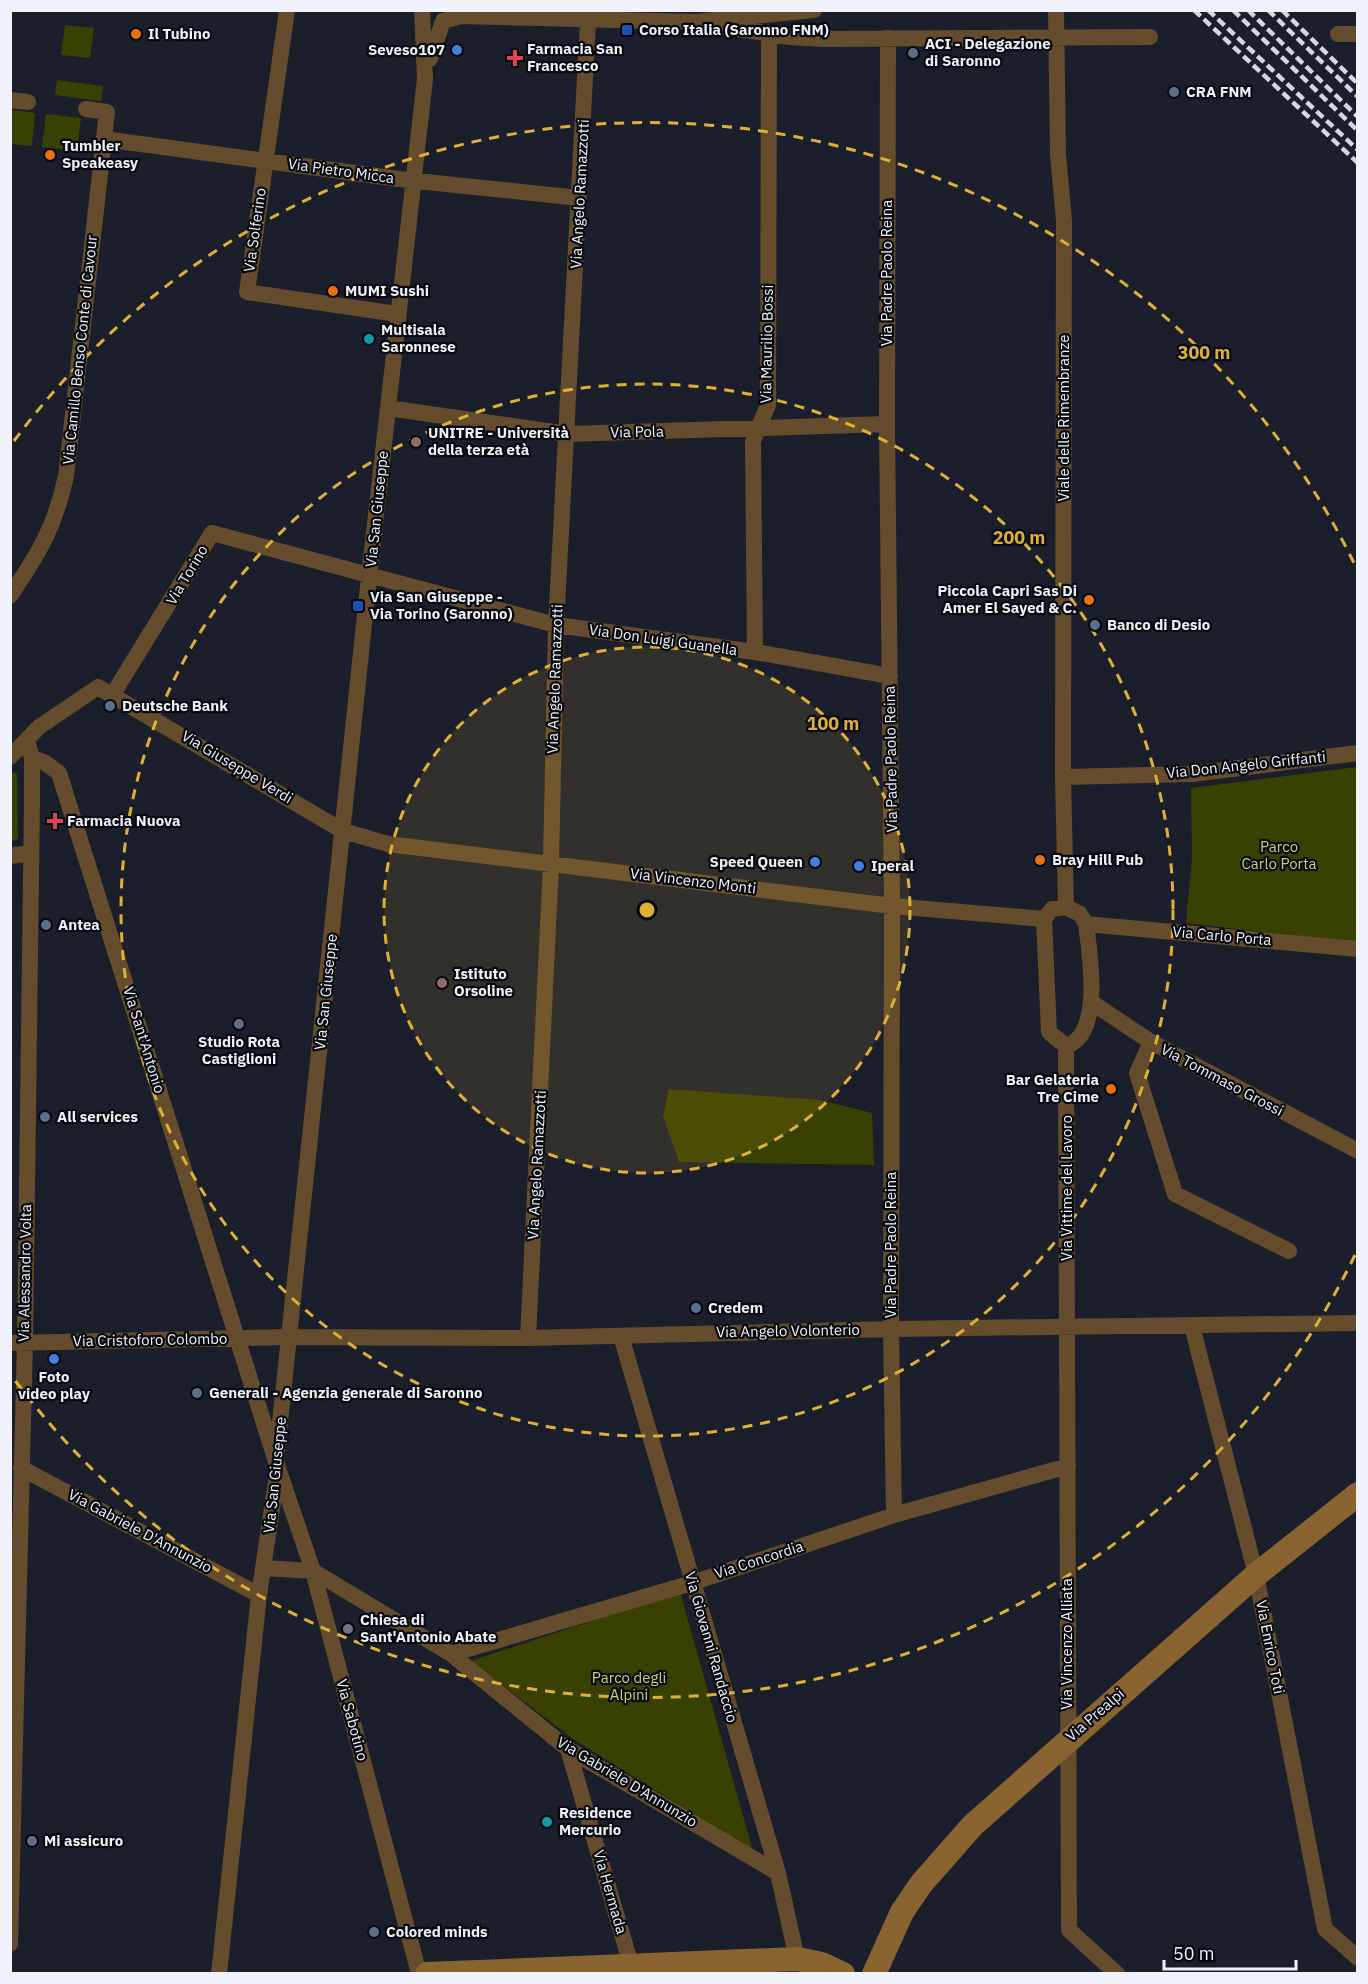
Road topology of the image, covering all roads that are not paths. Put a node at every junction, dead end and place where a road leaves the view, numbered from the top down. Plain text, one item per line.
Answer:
1 (287, 10) edge
2 (422, 10) edge
3 (481, 10) edge
4 (814, 10) edge
5 (1056, 10) edge
6 (804, 11) edge
7 (691, 18) edge
8 (504, 19) junction
9 (588, 21) junction
10 (769, 33) junction
11 (1338, 34) dead end
12 (1358, 34) edge
13 (1056, 37) junction
14 (1150, 37) dead end
15 (888, 38) junction
16 (425, 79) junction
17 (10, 100) edge
18 (28, 102) dead end
19 (86, 109) dead end
20 (104, 139) junction
21 (265, 160) junction
22 (412, 180) junction
23 (579, 198) junction
24 (397, 314) junction
25 (388, 408) junction
26 (887, 424) junction
27 (756, 429) junction
28 (568, 434) junction
29 (369, 577) junction
30 (10, 596) edge
31 (556, 625) junction
32 (755, 652) junction
33 (890, 676) junction
34 (106, 690) junction
35 (27, 741) junction
36 (1358, 753) edge
37 (10, 757) edge
38 (32, 758) junction
39 (1063, 777) junction
40 (343, 831) junction
41 (30, 853) junction
42 (10, 856) edge
43 (551, 864) junction
44 (892, 906) junction
45 (1066, 907) junction
46 (1044, 919) junction
47 (1086, 924) junction
48 (1358, 949) edge
49 (1091, 1002) junction
50 (1151, 1042) junction
51 (1066, 1046) junction
52 (1358, 1151) edge
53 (1288, 1251) dead end
54 (1358, 1323) edge
55 (1192, 1326) junction
56 (891, 1329) junction
57 (1068, 1329) junction
58 (621, 1335) junction
59 (237, 1338) junction
60 (290, 1338) junction
61 (528, 1338) junction
62 (17, 1342) edge
63 (1068, 1466) junction
64 (21, 1468) junction
65 (278, 1468) junction
66 (1358, 1494) edge
67 (894, 1515) junction
68 (264, 1568) junction
69 (313, 1571) junction
70 (1256, 1575) junction
71 (692, 1583) junction
72 (260, 1595) junction
73 (451, 1654) junction
74 (1067, 1739) junction
75 (568, 1749) junction
76 (778, 1873) junction
77 (10, 1944) edge
78 (1358, 1958) edge
79 (797, 1959) junction
80 (631, 1965) junction
81 (219, 1974) edge
82 (419, 1974) edge
83 (427, 1974) edge
84 (843, 1974) edge
85 (874, 1974) edge
86 (1118, 1974) edge

1 - 21 street
2 - 16 street, Via San Giuseppe
3 - 8 street
4 - 6 street
5 - 13 street, Viale delle Rimembranze
6 - 7 street
7 - 9 street
7 - 10 street
8 - 9 street
8 - 16 street
9 - 23 street, Via Angelo Ramazzotti
10 - 15 street
10 - 27 street, Via Maurilio Bossi
11 - 12 street
13 - 14 street
13 - 15 street
13 - 39 street, Viale delle Rimembranze
15 - 26 street, Via Padre Paolo Reina
16 - 22 street, Via San Giuseppe
17 - 18 street
19 - 20 street, Via Camillo Benso Conte di Cavour
20 - 21 street, Via Pietro Micca
20 - 30 street, Via Camillo Benso Conte di Cavour
21 - 22 street, Via Pietro Micca
21 - 24 street, Via Solferino
22 - 23 street, Via Pietro Micca
22 - 24 street, Via San Giuseppe
23 - 28 street, Via Angelo Ramazzotti
24 - 25 street, Via San Giuseppe
25 - 28 street, Via Pola
25 - 29 street, Via San Giuseppe
26 - 27 street, Via Pola
26 - 33 street, Via Padre Paolo Reina
27 - 28 street, Via Pola
27 - 32 street, Via Maurilio Bossi
28 - 31 street, Via Angelo Ramazzotti
29 - 31 street, Via Don Luigi Guanella
29 - 34 street, Via Torino
29 - 40 street, Via San Giuseppe
31 - 32 street, Via Don Luigi Guanella
31 - 43 street, Via Angelo Ramazzotti
32 - 33 street, Via Don Luigi Guanella
33 - 44 street, Via Padre Paolo Reina
34 - 35 street
34 - 40 street, Via Giuseppe Verdi
35 - 37 street
35 - 38 street, Via Alessandro Volta
36 - 39 street, Via Don Angelo Griffanti
38 - 41 street, Via Alessandro Volta
38 - 59 street, Via Sant'Antonio
39 - 45 street, Viale delle Rimembranze
40 - 43 street, Via Vincenzo Monti
40 - 60 street, Via San Giuseppe
41 - 42 street
41 - 62 street, Via Alessandro Volta
43 - 44 street, Via Vincenzo Monti
43 - 61 street, Via Angelo Ramazzotti
44 - 46 street, Via Vincenzo Monti
44 - 56 street, Via Padre Paolo Reina
45 - 46 street
45 - 47 street
46 - 51 street
47 - 48 street, Via Carlo Porta
47 - 49 street
49 - 50 street, Via Tommaso Grossi
49 - 51 street
50 - 52 street, Via Tommaso Grossi
50 - 53 street
51 - 57 street, Via Vittime del Lavoro
54 - 55 street, Via Angelo Volonterio
55 - 57 street, Via Angelo Volonterio
55 - 70 street, Via Enrico Toti
56 - 57 street, Via Angelo Volonterio
56 - 58 street, Via Angelo Volonterio
56 - 67 street, Via Padre Paolo Reina
57 - 63 street, Via Vincenzo Alliata
58 - 61 street, Via Angelo Volonterio
58 - 71 street, Via Giovanni Randaccio
59 - 60 street, Via Cristoforo Colombo
59 - 62 street, Via Cristoforo Colombo
59 - 65 street, Via Sant'Antonio
60 - 61 street, Via Angelo Volonterio
60 - 65 street, Via San Giuseppe
62 - 64 street, Via Alessandro Volta
63 - 67 street, Via Concordia
63 - 74 street, Via Vincenzo Alliata
64 - 72 street, Via Gabriele D'Annunzio
64 - 77 street, Via Alessandro Volta
65 - 68 street, Via San Giuseppe
65 - 69 street, Via Sabotino
66 - 70 street, Via Prealpi
67 - 71 street, Via Concordia
68 - 69 street, Via Gabriele D'Annunzio
68 - 72 street, Via San Giuseppe
69 - 73 street, Via Gabriele D'Annunzio
69 - 82 street, Via Sabotino
70 - 74 street, Via Prealpi
70 - 78 street, Via Enrico Toti
71 - 73 street, Via Concordia
71 - 76 street, Via Giovanni Randaccio
72 - 81 street, Via San Giuseppe
73 - 75 street, Via Gabriele D'Annunzio
74 - 85 street, Via Prealpi
74 - 86 street, Via Vincenzo Alliata
75 - 76 street, Via Gabriele D'Annunzio
75 - 80 street, Via Hermada
76 - 79 street, Via Giovanni Randaccio
79 - 80 street
79 - 84 street
80 - 83 street

